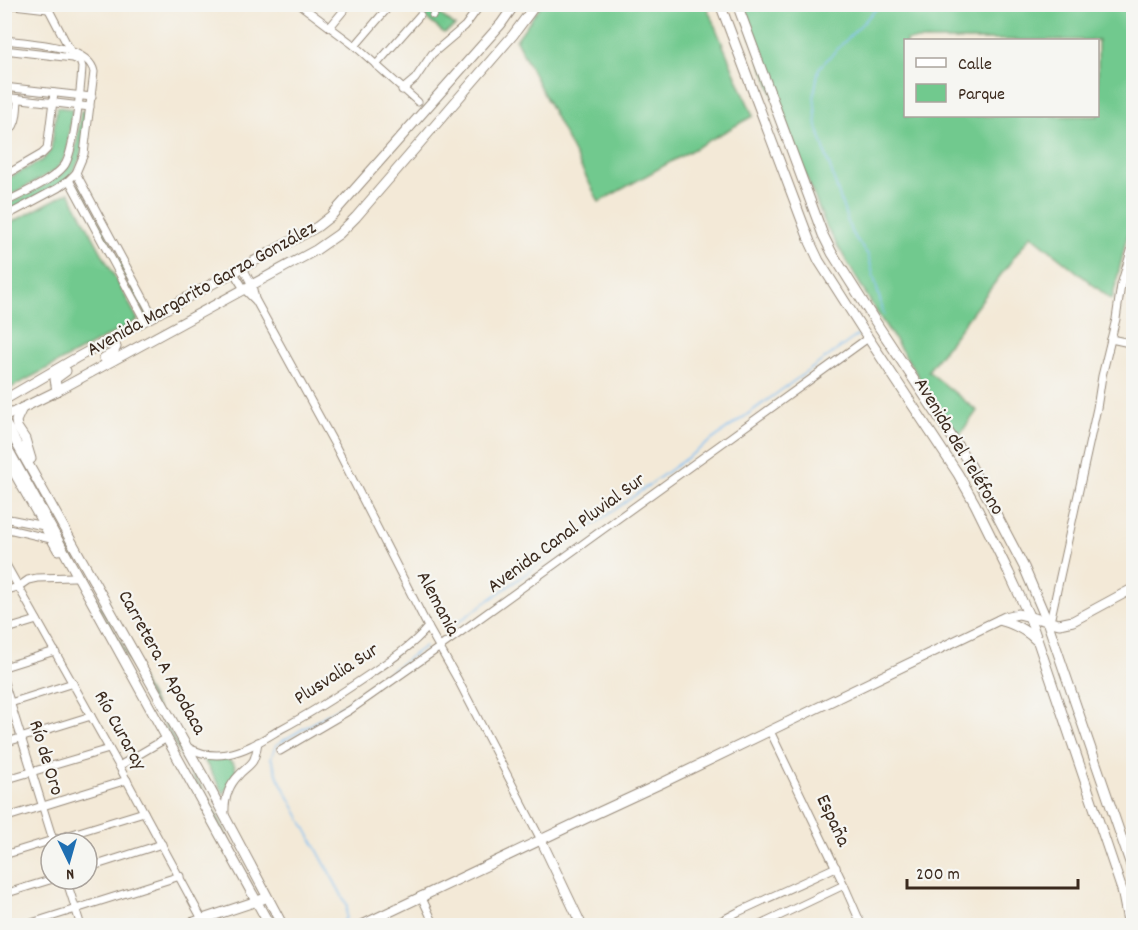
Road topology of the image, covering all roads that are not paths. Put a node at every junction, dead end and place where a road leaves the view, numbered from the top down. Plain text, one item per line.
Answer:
1 (5, 4) edge
2 (349, 4) edge
3 (391, 4) edge
4 (440, 4) edge
5 (481, 4) edge
6 (515, 4) edge
7 (536, 4) edge
8 (720, 4) edge
9 (737, 4) edge
10 (305, 6) edge
11 (47, 7) edge
12 (420, 15) dead end
13 (433, 15) dead end
14 (330, 27) junction
15 (4, 40) edge
16 (355, 46) junction
17 (4, 50) edge
18 (69, 50) junction
19 (77, 60) junction
20 (376, 65) junction
21 (4, 87) edge
22 (402, 90) junction
23 (54, 93) junction
24 (79, 96) junction
25 (4, 97) edge
26 (92, 97) junction
27 (18, 99) junction
28 (418, 102) dead end
29 (53, 103) junction
30 (78, 106) junction
31 (90, 107) junction
32 (4, 136) edge
33 (76, 173) junction
34 (4, 176) edge
35 (69, 180) junction
36 (4, 202) edge
37 (4, 216) edge
38 (1134, 242) edge
39 (239, 271) junction
40 (248, 287) junction
41 (149, 318) junction
42 (875, 321) junction
43 (865, 334) junction
44 (1111, 339) junction
45 (103, 344) junction
46 (1134, 344) edge
47 (76, 358) junction
48 (77, 380) junction
49 (57, 391) junction
50 (4, 400) edge
51 (22, 408) junction
52 (4, 419) edge
53 (10, 437) edge
54 (4, 449) edge
55 (4, 518) edge
56 (44, 526) junction
57 (4, 528) edge
58 (51, 539) junction
59 (4, 561) edge
60 (74, 577) junction
61 (18, 586) junction
62 (1134, 588) edge
63 (4, 591) edge
64 (1029, 616) junction
65 (37, 620) junction
66 (999, 620) junction
67 (1049, 621) junction
68 (429, 627) junction
69 (4, 630) edge
70 (1040, 645) junction
71 (440, 647) junction
72 (55, 651) junction
73 (4, 667) edge
74 (4, 682) edge
75 (73, 683) junction
76 (8, 704) edge
77 (91, 716) junction
78 (770, 730) junction
79 (21, 737) junction
80 (165, 740) junction
81 (4, 742) edge
82 (258, 742) junction
83 (187, 747) junction
84 (109, 749) junction
85 (280, 751) dead end
86 (119, 766) junction
87 (32, 772) junction
88 (4, 780) edge
89 (127, 780) junction
90 (42, 806) junction
91 (144, 812) junction
92 (4, 818) edge
93 (225, 819) junction
94 (50, 831) edge
95 (87, 831) edge
96 (541, 840) junction
97 (162, 844) junction
98 (39, 846) edge
99 (4, 855) edge
100 (99, 864) edge
101 (836, 867) junction
102 (1134, 874) edge
103 (180, 876) junction
104 (39, 883) edge
105 (844, 885) junction
106 (70, 891) edge
107 (4, 894) edge
108 (421, 896) junction
109 (268, 897) junction
110 (257, 902) junction
111 (75, 908) junction
112 (202, 919) junction
113 (22, 926) edge
114 (81, 926) edge
115 (182, 926) edge
116 (270, 926) edge
117 (283, 926) edge
118 (360, 926) edge
119 (435, 926) edge
120 (582, 926) edge
121 (711, 926) edge
122 (759, 926) edge
123 (862, 926) edge
124 (1129, 926) edge

1 - 11 street
2 - 14 street
3 - 16 street
4 - 13 street
5 - 22 street
6 - 39 main road, Avenida Margarito Garza González
7 - 40 main road, Avenida Margarito Garza González
8 - 43 main road, Avenida del Teléfono
9 - 42 main road, Avenida del Teléfono
10 - 14 street
11 - 18 street
12 - 20 street
14 - 16 street
15 - 18 street
16 - 20 street
17 - 19 street
18 - 19 street
18 - 26 street
19 - 24 street
20 - 22 street
21 - 23 street
22 - 28 street
23 - 24 street
23 - 29 street
24 - 26 street
24 - 30 street
25 - 27 street
26 - 31 street
27 - 29 street
27 - 32 street
29 - 30 street
29 - 34 street
30 - 31 street
30 - 36 street
31 - 33 street
33 - 35 street
33 - 41 street
35 - 37 street
35 - 41 street
38 - 44 street
39 - 40 street, Alemania
39 - 41 main road, Avenida Margarito Garza González
40 - 48 main road, Avenida Margarito Garza González
40 - 68 street, Alemania
41 - 45 main road, Avenida Margarito Garza González
42 - 43 main road
42 - 67 main road, Avenida del Teléfono
43 - 64 main road, Avenida del Teléfono
43 - 71 street, Avenida Canal Pluvial Sur
44 - 46 street
44 - 67 street
45 - 47 main road, Avenida Margarito Garza González
45 - 48 main road
47 - 49 main road
47 - 50 main road, Avenida Margarito Garza González
48 - 49 main road, Avenida Margarito Garza González
49 - 51 main road, Avenida Margarito Garza González
51 - 52 main road, Avenida Margarito Garza González
51 - 53 main road
52 - 53 main road, Carretera A Apodaca
53 - 80 main road, Carretera A Apodaca
53 - 83 main road, Carretera A Apodaca
54 - 56 main road
55 - 56 street
56 - 58 main road
57 - 58 street
58 - 60 main road
59 - 61 street, Río Curaray
60 - 61 street
60 - 80 main road
61 - 63 street
61 - 65 street, Río Curaray
62 - 67 main road
64 - 66 main road
64 - 67 main road
64 - 70 main road, Avenida del Teléfono
65 - 69 street
65 - 72 street, Río Curaray
66 - 70 main road
66 - 78 main road
67 - 102 main road, Avenida del Teléfono
68 - 71 street, Alemania
68 - 82 street, Plusvalia Sur
70 - 124 main road, Avenida del Teléfono
71 - 85 street, Avenida Canal Pluvial Sur
71 - 96 street, Alemania
72 - 73 street
72 - 75 street, Río Curaray
74 - 76 street, Río de Oro
75 - 76 street
75 - 77 street, Río Curaray
76 - 79 street, Río de Oro
77 - 79 street
77 - 84 street, Río Curaray
78 - 96 main road
78 - 101 street, España
79 - 81 street
79 - 87 street, Río de Oro
80 - 86 street
80 - 110 main road, Carretera A Apodaca
82 - 83 street, Plusvalia Sur
82 - 93 street
83 - 93 main road, Carretera A Apodaca
84 - 86 street, Río Curaray
84 - 87 street
86 - 89 street, Río Curaray
87 - 88 street
87 - 90 street, Río de Oro
89 - 90 street
89 - 91 street, Río Curaray
90 - 92 street
90 - 94 street, Río de Oro
91 - 95 street
91 - 97 street, Río Curaray
93 - 109 main road, Carretera A Apodaca
96 - 108 main road
96 - 120 main road, Alemania
97 - 100 street
97 - 103 street, Río Curaray
98 - 99 street
101 - 105 street, España
101 - 121 street
103 - 111 street
103 - 112 street, Río Curaray
104 - 107 street
105 - 122 street
105 - 123 street, España
106 - 111 street
108 - 118 main road
108 - 119 street
109 - 110 main road
109 - 117 main road, Carretera A Apodaca
110 - 112 main road
110 - 116 main road, Carretera A Apodaca
111 - 113 street
111 - 114 street
112 - 115 main road

